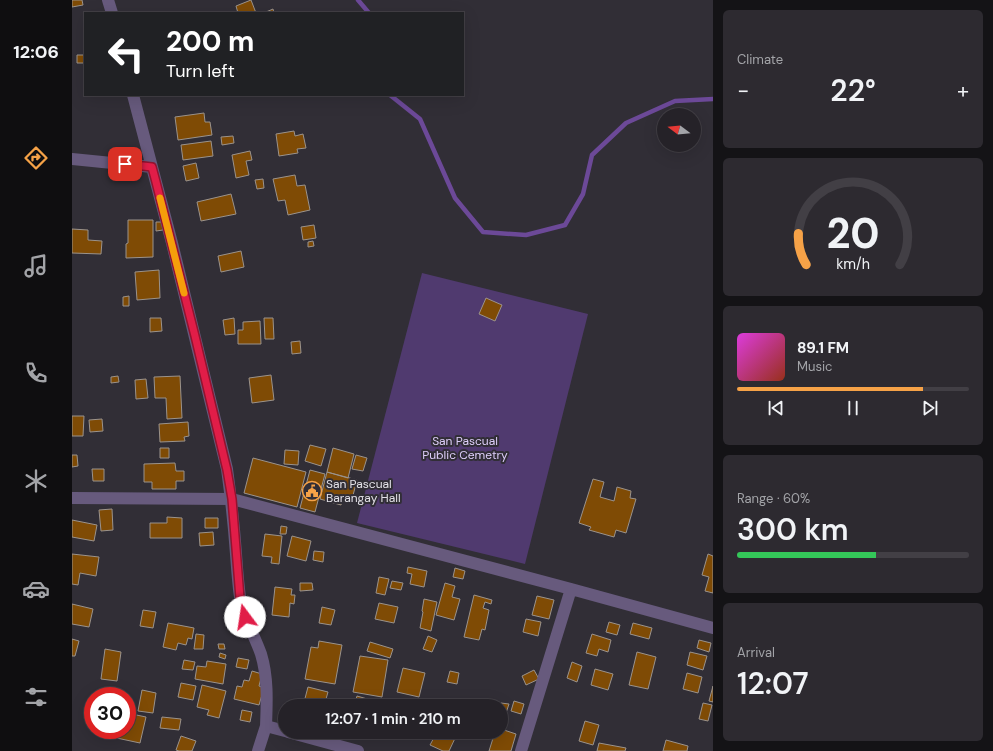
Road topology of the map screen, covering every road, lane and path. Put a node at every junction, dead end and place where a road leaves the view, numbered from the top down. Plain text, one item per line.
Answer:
1 (108, 0) edge
2 (112, 12) edge
3 (133, 96) edge
4 (72, 159) edge
5 (152, 167) junction
6 (72, 498) edge
7 (232, 499) junction
8 (571, 589) junction
9 (713, 628) edge
10 (266, 726) junction
11 (278, 729) edge
12 (314, 739) edge
13 (258, 751) edge
14 (358, 751) edge
15 (521, 751) edge

1 - 2 street
3 - 5 street
4 - 5 street
5 - 7 street
6 - 7 street
7 - 8 street
7 - 10 street
8 - 9 street
8 - 15 street
10 - 11 street
10 - 13 street
12 - 14 street

